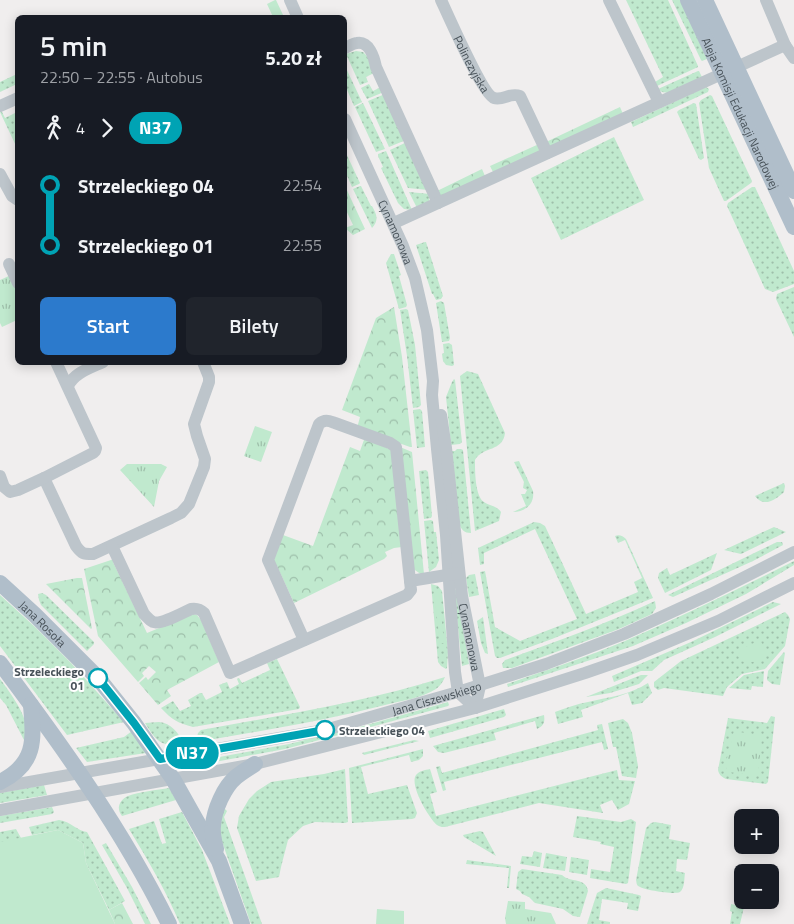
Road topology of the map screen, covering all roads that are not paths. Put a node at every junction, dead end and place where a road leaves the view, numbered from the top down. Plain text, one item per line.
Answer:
1 (290, 0) edge
2 (441, 0) edge
3 (609, 0) edge
4 (688, 0) edge
5 (704, 0) edge
6 (766, 0) edge
7 (297, 15) edge
8 (347, 47) edge
9 (791, 53) edge
10 (729, 71) junction
11 (15, 99) edge
12 (659, 102) junction
13 (0, 106) edge
14 (347, 123) edge
15 (547, 154) junction
16 (0, 174) edge
17 (794, 191) edge
18 (15, 198) edge
19 (438, 203) junction
20 (394, 223) junction
21 (794, 227) edge
22 (9, 264) edge
23 (15, 277) edge
24 (58, 365) edge
25 (97, 365) edge
26 (204, 365) edge
27 (68, 386) junction
28 (0, 476) edge
29 (44, 478) junction
30 (112, 546) junction
31 (794, 552) edge
32 (453, 574) junction
33 (410, 581) junction
34 (0, 583) edge
35 (794, 583) edge
36 (304, 640) junction
37 (0, 663) edge
38 (480, 686) junction
39 (458, 692) junction
40 (31, 705) junction
41 (475, 708) junction
42 (160, 759) junction
43 (255, 764) junction
44 (80, 772) junction
45 (173, 779) junction
46 (0, 782) edge
47 (0, 787) edge
48 (93, 793) junction
49 (0, 810) edge
50 (218, 861) junction
51 (169, 924) edge
52 (242, 924) edge

1 - 7 street
2 - 15 street, Polinezyjska
3 - 12 street
4 - 10 main road, Aleja Komisji Edukacji Narodowej
5 - 10 main road, Aleja Komisji Edukacji Narodowej
6 - 9 street
8 - 19 street
9 - 10 street
10 - 12 street
10 - 17 main road, Aleja Komisji Edukacji Narodowej
10 - 21 main road, Aleja Komisji Edukacji Narodowej
11 - 13 street
12 - 15 street
14 - 20 street, Cynamonowa
15 - 19 street
16 - 18 street
19 - 20 street
20 - 32 street, Cynamonowa
22 - 23 street
24 - 27 street
25 - 27 street
26 - 30 street
27 - 29 street
28 - 29 street
29 - 30 street
30 - 36 street
31 - 38 street, Jana Ciszewskiego
32 - 33 street
32 - 38 street, Cynamonowa
32 - 39 street, Cynamonowa
33 - 36 street
33 - 36 street
34 - 42 main road, Jana Rosoła
35 - 41 street, Jana Ciszewskiego
37 - 40 main road
38 - 39 street, Jana Ciszewskiego
38 - 41 street, Cynamonowa
39 - 41 street
39 - 42 street, Jana Ciszewskiego
40 - 44 main road
40 - 46 main road
41 - 43 street, Jana Ciszewskiego
42 - 44 street, Jana Ciszewskiego
42 - 45 main road, Jana Rosoła
43 - 45 street, Jana Ciszewskiego
43 - 50 main road
44 - 47 street, Jana Ciszewskiego
44 - 48 main road
45 - 48 street, Jana Ciszewskiego
45 - 50 main road, Jana Rosoła
48 - 49 street, Jana Ciszewskiego
48 - 51 main road
50 - 52 main road

